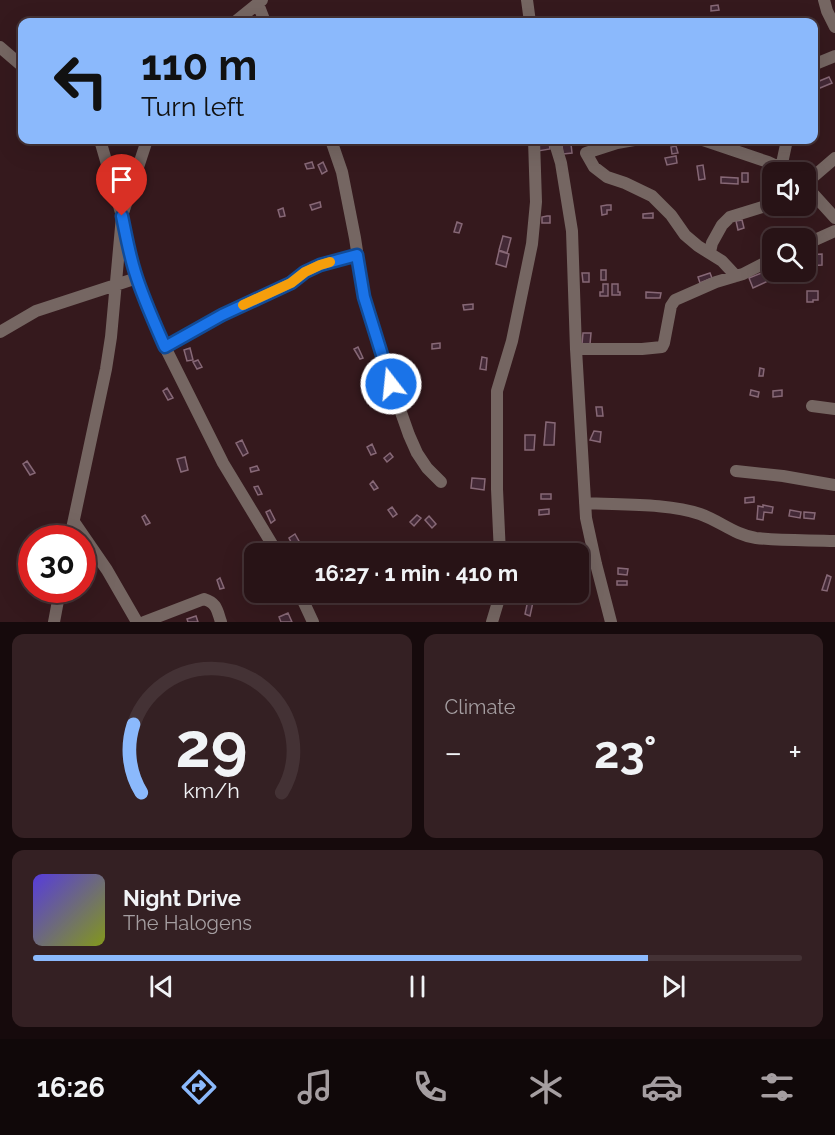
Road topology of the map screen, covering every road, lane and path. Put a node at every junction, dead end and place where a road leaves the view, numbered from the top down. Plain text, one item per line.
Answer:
1 (527, 0) edge
2 (824, 0) edge
3 (260, 2) edge
4 (240, 18) edge
5 (264, 18) edge
6 (529, 18) edge
7 (835, 27) edge
8 (0, 47) edge
9 (835, 56) edge
10 (18, 63) edge
11 (818, 63) edge
12 (101, 144) edge
13 (146, 144) edge
14 (332, 144) edge
15 (534, 144) edge
16 (556, 144) edge
17 (614, 144) edge
18 (716, 144) edge
19 (787, 144) edge
20 (835, 158) edge
21 (768, 162) edge
22 (786, 162) edge
23 (816, 175) edge
24 (816, 196) edge
25 (762, 207) edge
26 (122, 216) junction
27 (835, 218) edge
28 (835, 231) edge
29 (816, 240) edge
30 (710, 252) junction
31 (357, 255) junction
32 (762, 264) edge
33 (736, 276) junction
34 (137, 278) junction
35 (116, 284) junction
36 (0, 332) edge
37 (165, 347) junction
38 (576, 349) junction
39 (812, 406) dead end
40 (835, 409) edge
41 (736, 471) dead end
42 (441, 482) dead end
43 (835, 485) edge
44 (585, 503) junction
45 (74, 522) junction
46 (73, 525) edge
47 (835, 541) edge
48 (272, 543) edge
49 (499, 543) edge
50 (58, 603) edge
51 (304, 603) edge
52 (498, 603) edge
53 (54, 622) edge
54 (137, 622) edge
55 (144, 622) edge
56 (221, 622) edge
57 (314, 622) edge
58 (492, 622) edge
59 (611, 622) edge

1 - 6 street
2 - 7 street
3 - 4 street
3 - 5 street
8 - 10 street
9 - 11 street
12 - 26 street
13 - 26 street
14 - 31 street
15 - 49 street
16 - 38 street
17 - 30 street
18 - 21 street
19 - 22 street
20 - 23 street
24 - 27 street
25 - 30 street
26 - 34 street
26 - 35 street
28 - 29 street
30 - 33 street
31 - 37 street
31 - 42 street
32 - 33 street
33 - 38 street
34 - 35 street
34 - 37 street
35 - 36 street
35 - 45 street
37 - 48 street
38 - 44 street
39 - 40 street
41 - 43 street
44 - 47 street
44 - 59 street
45 - 46 street
45 - 54 street
50 - 53 street
51 - 57 street
52 - 58 street
55 - 56 street

